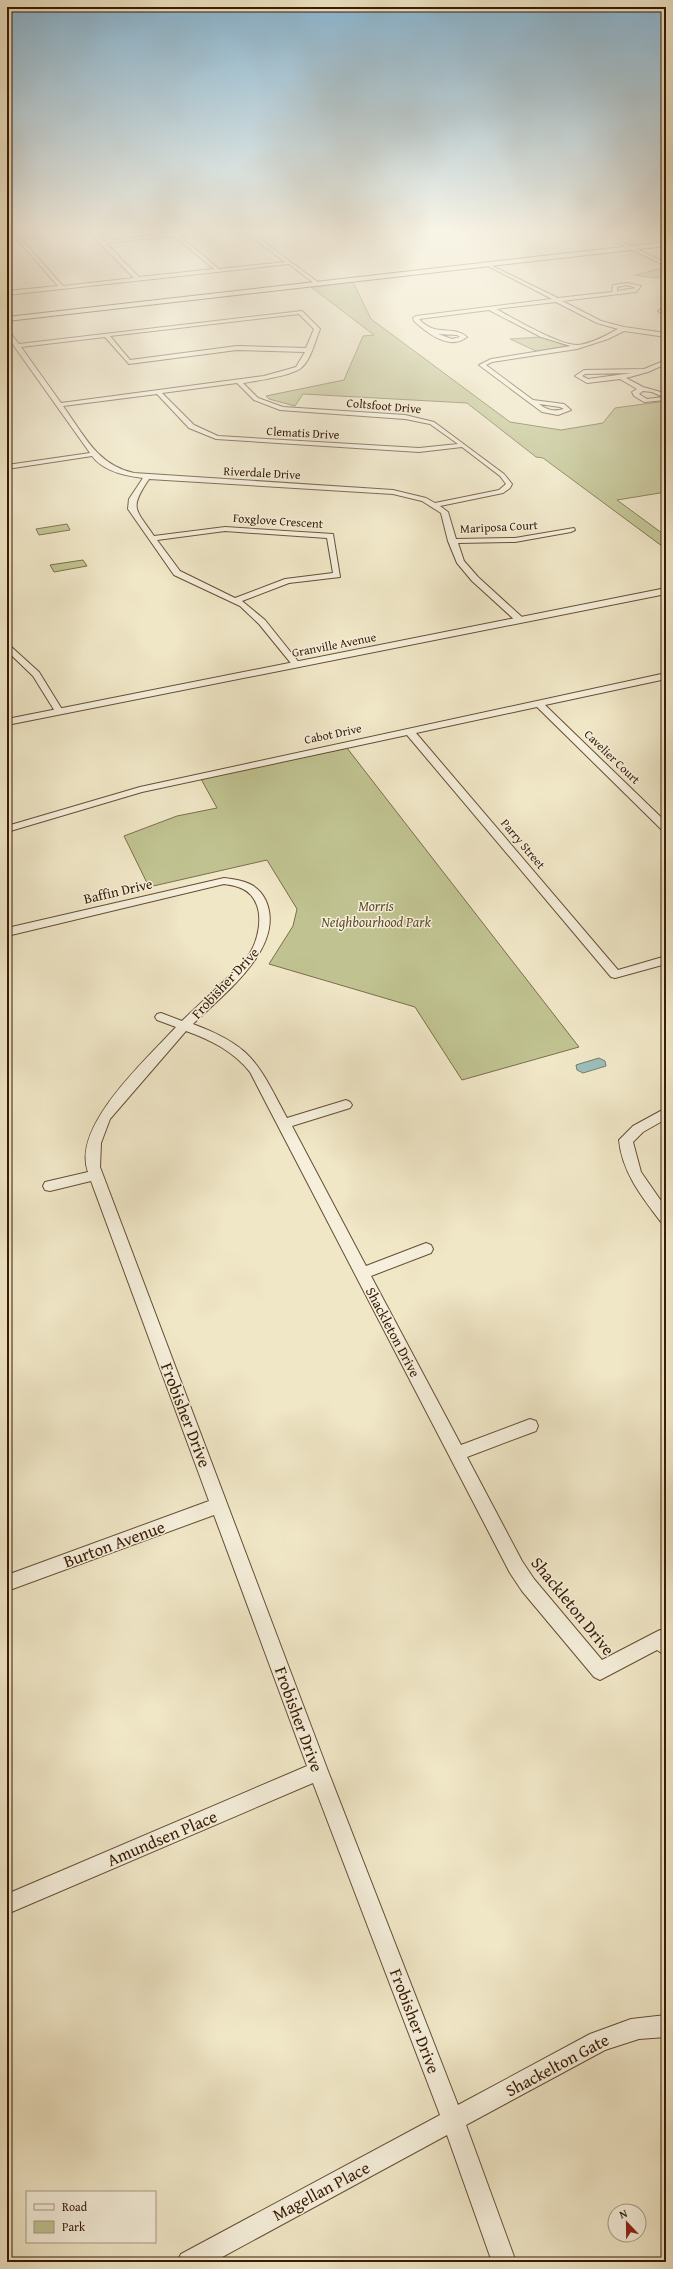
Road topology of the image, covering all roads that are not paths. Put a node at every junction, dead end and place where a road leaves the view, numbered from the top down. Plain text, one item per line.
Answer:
1 (11, 337) edge
2 (91, 337) edge
3 (108, 337) edge
4 (314, 337) edge
5 (439, 337) edge
6 (464, 337) edge
7 (546, 337) edge
8 (608, 337) edge
9 (18, 346) junction
10 (577, 347) junction
11 (308, 350) junction
12 (666, 362) edge
13 (646, 371) junction
14 (621, 377) junction
15 (238, 381) junction
16 (641, 389) junction
17 (158, 392) junction
18 (666, 397) edge
19 (533, 402) junction
20 (60, 405) junction
21 (464, 445) junction
22 (94, 454) junction
23 (7, 467) edge
24 (147, 477) junction
25 (437, 506) junction
26 (571, 530) dead end
27 (152, 538) junction
28 (452, 541) junction
29 (666, 592) edge
30 (236, 600) junction
31 (520, 620) junction
32 (7, 646) edge
33 (297, 666) junction
34 (665, 677) edge
35 (539, 704) junction
36 (59, 711) junction
37 (7, 722) edge
38 (410, 731) junction
39 (666, 828) edge
40 (8, 829) edge
41 (236, 881) joint
42 (7, 932) edge
43 (666, 960) edge
44 (161, 1016) dead end
45 (184, 1026) junction
46 (346, 1105) dead end
47 (666, 1113) edge
48 (284, 1124) junction
49 (95, 1175) junction
50 (50, 1186) dead end
51 (666, 1218) edge
52 (426, 1249) dead end
53 (363, 1273) junction
54 (530, 1426) dead end
55 (457, 1454) junction
56 (220, 1505) junction
57 (7, 1583) edge
58 (666, 1647) edge
59 (318, 1771) junction
60 (7, 1904) edge
61 (666, 2026) edge
62 (453, 2120) junction
63 (189, 2262) edge
64 (504, 2262) edge

1 - 9 street, Riverdale Drive
2 - 9 street
3 - 11 street
4 - 11 street
5 - 6 street
7 - 10 street
8 - 10 street
9 - 20 street, Riverdale Drive
10 - 19 street
11 - 15 street
12 - 13 street
13 - 14 street
13 - 14 street
14 - 16 street
15 - 17 street
15 - 21 street, Coltsfoot Drive
16 - 18 street
16 - 18 street
17 - 20 street
17 - 21 street, Clematis Drive
19 - 19 street
20 - 22 street, Riverdale Drive
21 - 25 street, Coltsfoot Drive
22 - 23 street
22 - 24 street, Riverdale Drive
24 - 25 street, Riverdale Drive
24 - 27 street
25 - 28 street, Riverdale Drive
26 - 28 street, Mariposa Court
27 - 30 street
27 - 30 street, Foxglove Crescent
28 - 31 street, Riverdale Drive
29 - 31 street, Granville Avenue
30 - 33 street
31 - 33 street, Granville Avenue
32 - 36 street
33 - 36 street, Granville Avenue
34 - 35 street, Cabot Drive
35 - 38 street, Cabot Drive
35 - 39 street, Cavelier Court
36 - 37 street, Granville Avenue
38 - 40 street, Cabot Drive
38 - 43 street, Parry Street
41 - 42 street, Baffin Drive
41 - 45 street, Frobisher Drive
44 - 45 street, Frobisher Drive
45 - 48 street, Shackleton Drive
45 - 49 street, Frobisher Drive
46 - 48 street
47 - 51 street
48 - 53 street, Shackleton Drive
49 - 50 street
49 - 56 street, Frobisher Drive
52 - 53 street, Shackleton Drive
53 - 55 street, Shackleton Drive
54 - 55 street
55 - 58 street, Shackleton Drive
56 - 57 street, Burton Avenue
56 - 59 street, Frobisher Drive
59 - 60 street, Amundsen Place
59 - 62 street, Frobisher Drive
61 - 62 street, Shackelton Gate
62 - 63 street, Magellan Place
62 - 64 street, Frobisher Drive

